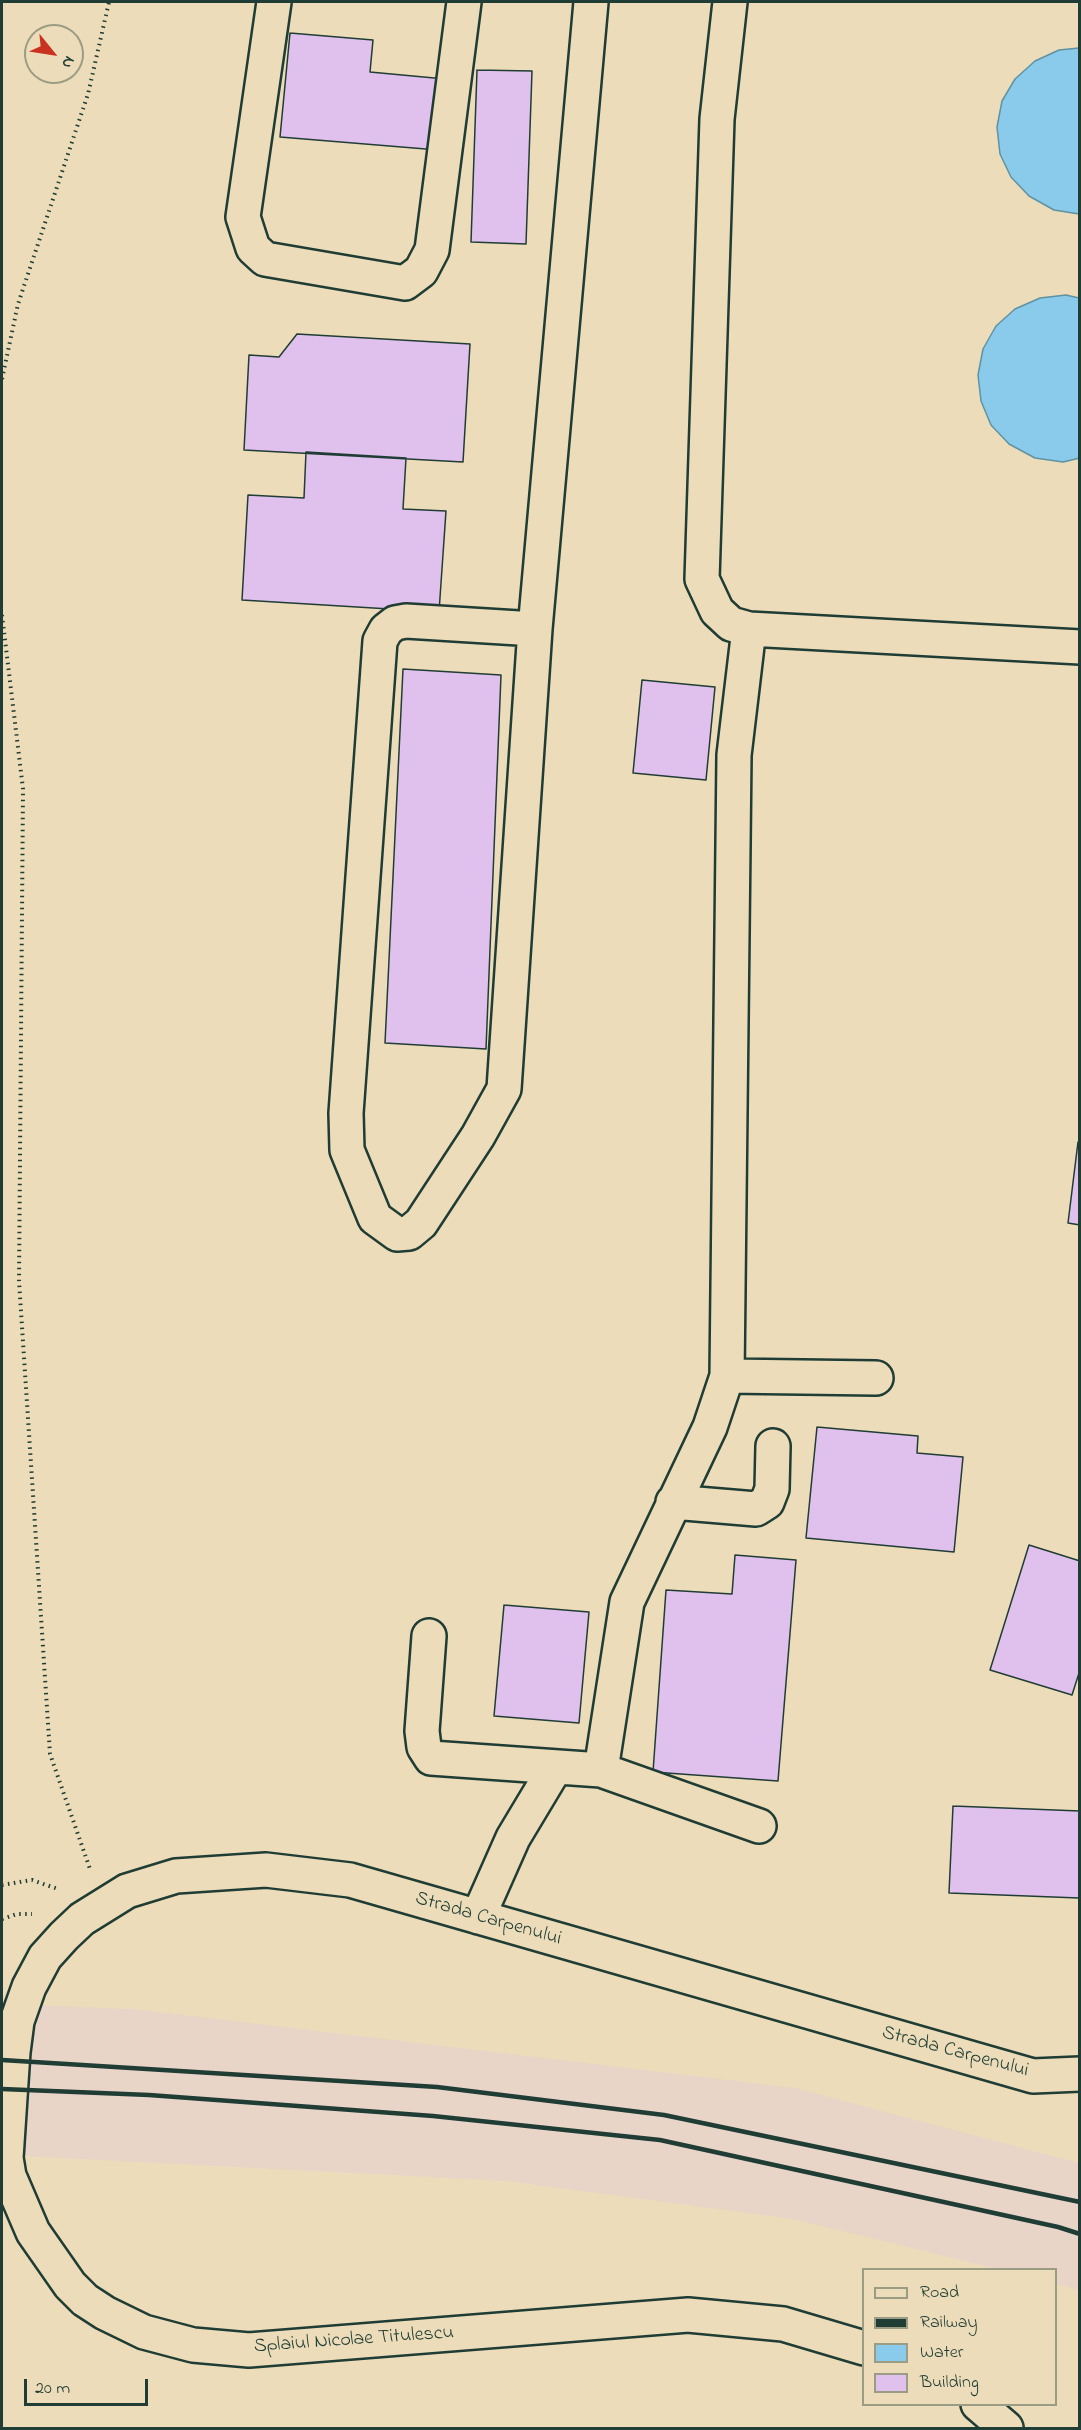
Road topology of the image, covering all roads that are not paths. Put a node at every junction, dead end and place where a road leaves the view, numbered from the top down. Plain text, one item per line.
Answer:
1 (274, 2) edge
2 (464, 2) edge
3 (591, 2) edge
4 (729, 2) edge
5 (535, 629) junction
6 (749, 629) junction
7 (1080, 647) edge
8 (727, 1376) junction
9 (876, 1378) dead end
10 (773, 1446) dead end
11 (673, 1502) junction
12 (429, 1636) dead end
13 (555, 1768) junction
14 (601, 1770) junction
15 (759, 1826) dead end
16 (478, 1917) junction
17 (1080, 2074) edge
18 (10, 2088) joint
19 (862, 2347) edge
20 (980, 2406) edge
21 (1006, 2428) edge

1 - 2 street
3 - 5 street
4 - 6 street
5 - 5 street
6 - 7 street
6 - 8 street
8 - 9 street
8 - 11 street
10 - 11 street
11 - 14 street
12 - 13 street
13 - 14 street
13 - 16 street
14 - 15 street
16 - 17 street, Strada Carpenului
16 - 18 street, Strada Carpenului
18 - 19 street, Splaiul Nicolae Titulescu
20 - 21 street

